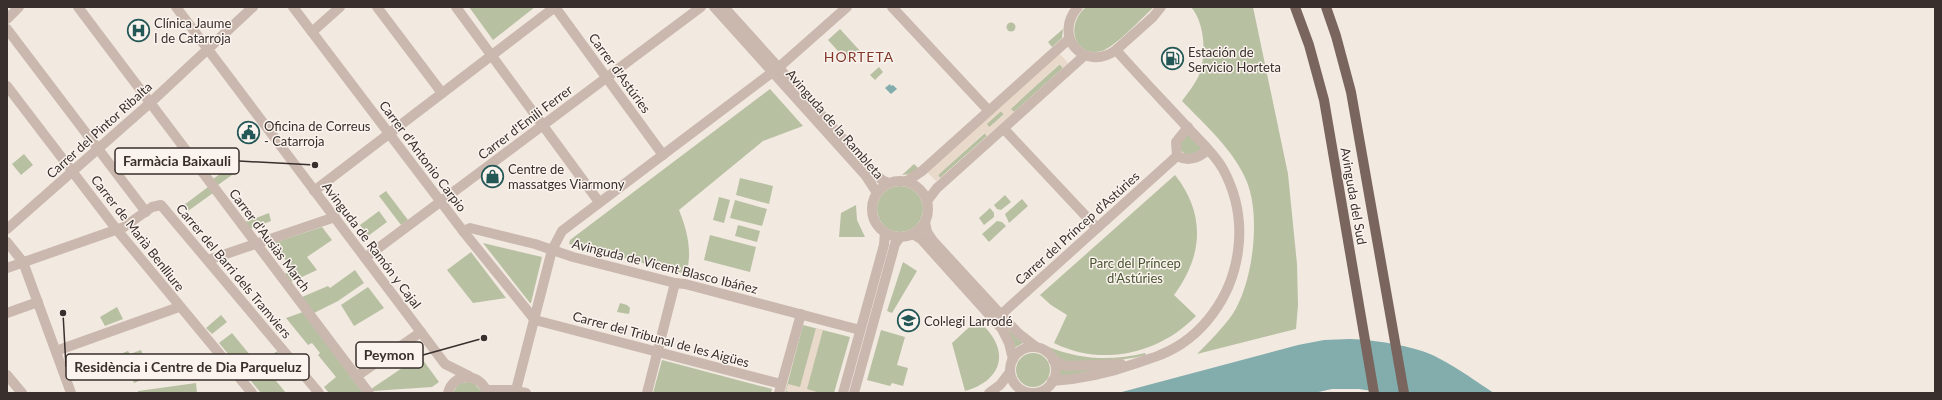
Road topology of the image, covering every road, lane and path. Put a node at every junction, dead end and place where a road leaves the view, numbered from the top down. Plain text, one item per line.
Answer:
1 (20, 7) edge
2 (78, 7) edge
3 (176, 7) edge
4 (254, 7) edge
5 (293, 7) edge
6 (340, 7) edge
7 (377, 7) edge
8 (456, 7) edge
9 (555, 7) edge
10 (701, 7) edge
11 (714, 7) edge
12 (724, 7) edge
13 (847, 7) edge
14 (892, 7) edge
15 (1077, 7) edge
16 (1161, 7) edge
17 (1296, 7) edge
18 (1326, 7) edge
19 (7, 19) edge
20 (7, 29) edge
21 (312, 32) junction
22 (1069, 39) junction
23 (208, 49) junction
24 (1116, 50) junction
25 (492, 55) junction
26 (1085, 55) junction
27 (775, 70) junction
28 (607, 77) junction
29 (7, 86) edge
30 (442, 93) junction
31 (150, 103) junction
32 (989, 111) junction
33 (543, 125) junction
34 (1188, 127) junction
35 (1004, 129) junction
36 (390, 134) junction
37 (98, 149) junction
38 (1208, 150) junction
39 (663, 155) junction
40 (1177, 156) junction
41 (73, 171) junction
42 (907, 181) junction
43 (889, 183) junction
44 (314, 191) junction
45 (876, 193) junction
46 (927, 200) junction
47 (441, 201) junction
48 (600, 202) junction
49 (146, 212) junction
50 (335, 217) junction
51 (925, 222) junction
52 (1097, 228) junction
53 (7, 229) edge
54 (117, 230) junction
55 (463, 231) junction
56 (885, 232) junction
57 (913, 234) junction
58 (900, 237) junction
59 (7, 242) edge
60 (256, 242) junction
61 (552, 250) junction
62 (365, 258) junction
63 (208, 260) junction
64 (23, 262) junction
65 (7, 268) edge
66 (675, 283) junction
67 (38, 302) junction
68 (179, 307) junction
69 (7, 313) edge
70 (801, 314) junction
71 (998, 317) junction
72 (534, 320) junction
73 (860, 330) junction
74 (421, 332) junction
75 (1036, 347) junction
76 (56, 351) junction
77 (657, 352) junction
78 (1013, 359) junction
79 (1053, 360) junction
80 (1143, 361) junction
81 (445, 364) junction
82 (1010, 372) junction
83 (7, 375) edge
84 (357, 376) junction
85 (469, 376) junction
86 (1052, 381) junction
87 (780, 389) edge
88 (448, 391) edge
89 (1017, 391) edge
90 (486, 392) edge
91 (521, 392) edge
92 (22, 393) edge
93 (71, 393) edge
94 (252, 393) edge
95 (319, 393) edge
96 (369, 393) edge
97 (647, 393) edge
98 (842, 393) edge
99 (854, 393) edge
100 (989, 393) edge
101 (1374, 393) edge
102 (1404, 393) edge

1 - 19 street
2 - 31 street, Carrer d'Ausiàs March
3 - 23 street, Avinguda de Ramón y Cajal
4 - 23 street, Carrer del Pintor Ribalta
5 - 21 street, Carrer d'Antonio Carpio
6 - 21 street
7 - 30 street
8 - 25 street
9 - 25 street
9 - 28 street, Carrer d'Astúries
10 - 28 street, Carrer d'Emili Ferrer
11 - 27 street, Avinguda de la Rambleta
12 - 27 street, Avinguda de la Rambleta
13 - 27 street
14 - 32 street
15 - 22 street
16 - 24 street
17 - 101 main road, Avinguda del Sud
18 - 102 main road, Avinguda del Sud
20 - 37 street
21 - 36 street, Carrer d'Antonio Carpio
22 - 26 street
22 - 32 street
23 - 31 street, Carrer del Pintor Ribalta
23 - 44 street, Avinguda de Ramón y Cajal
24 - 26 street
24 - 34 street
25 - 30 street
25 - 33 street
26 - 35 street
27 - 39 street
27 - 43 street, Avinguda de la Rambleta
27 - 45 street, Avinguda de la Rambleta
28 - 33 street, Carrer d'Emili Ferrer
28 - 39 street, Carrer d'Astúries
29 - 41 street, Carrer de Marià Benlliure
30 - 36 street
31 - 37 street, Carrer del Pintor Ribalta
31 - 60 street, Carrer d'Ausiàs March
32 - 42 street
33 - 47 street, Carrer d'Emili Ferrer
33 - 48 street
34 - 38 street
34 - 40 street
35 - 46 street
35 - 52 street
36 - 44 street
36 - 47 street, Carrer d'Antonio Carpio
37 - 41 street, Carrer del Pintor Ribalta
37 - 49 street
38 - 40 street
38 - 80 street
39 - 48 street
40 - 52 street, Carrer del Príncep d'Astúries
41 - 53 street, Carrer del Pintor Ribalta
41 - 54 street, Carrer de Marià Benlliure
42 - 43 street
42 - 46 street
43 - 45 street
44 - 50 street, Avinguda de Ramón y Cajal
45 - 56 street
46 - 51 street
47 - 55 street, Carrer d'Antonio Carpio
47 - 62 street, Carrer d'Emili Ferrer
48 - 61 street
49 - 54 street
49 - 63 street, Carrer del Barri dels Tramviers
50 - 60 street
50 - 62 street, Avinguda de Ramón y Cajal
51 - 57 street
51 - 71 street
52 - 71 street, Carrer del Príncep d'Astúries
54 - 64 street
54 - 68 street, Carrer de Marià Benlliure
55 - 61 street, Avinguda de Vicent Blasco Ibáñez
55 - 72 street, Carrer d'Antonio Carpio
56 - 58 street
56 - 73 street
57 - 58 street
57 - 71 street
58 - 99 street
59 - 64 street
60 - 63 street
60 - 84 street, Carrer d'Ausiàs March
61 - 66 street, Avinguda de Vicent Blasco Ibáñez
61 - 72 street
62 - 74 street, Avinguda de Ramón y Cajal
63 - 95 street, Carrer del Barri dels Tramviers
64 - 65 street
64 - 67 street
66 - 70 street, Avinguda de Vicent Blasco Ibáñez
66 - 77 street
67 - 69 street
67 - 76 street
68 - 76 street
68 - 94 street, Carrer de Marià Benlliure
70 - 73 street, Avinguda de Vicent Blasco Ibáñez
70 - 87 street
71 - 75 street
71 - 78 street
72 - 77 street, Carrer del Tribunal de les Aigües
72 - 91 street
73 - 98 street
74 - 81 street, Avinguda de Ramón y Cajal
74 - 84 street
75 - 78 street
75 - 79 street
76 - 93 street
77 - 87 street, Carrer del Tribunal de les Aigües
77 - 97 street
78 - 82 street
79 - 80 street
79 - 86 street
80 - 86 street
81 - 85 street, Avinguda de Ramón y Cajal
81 - 88 street, Avinguda de Ramón y Cajal
82 - 89 street
82 - 100 street
83 - 92 street
84 - 96 street, Carrer d'Ausiàs March
85 - 88 street
85 - 90 street, Avinguda de Ramón y Cajal
86 - 89 street
90 - 91 street

